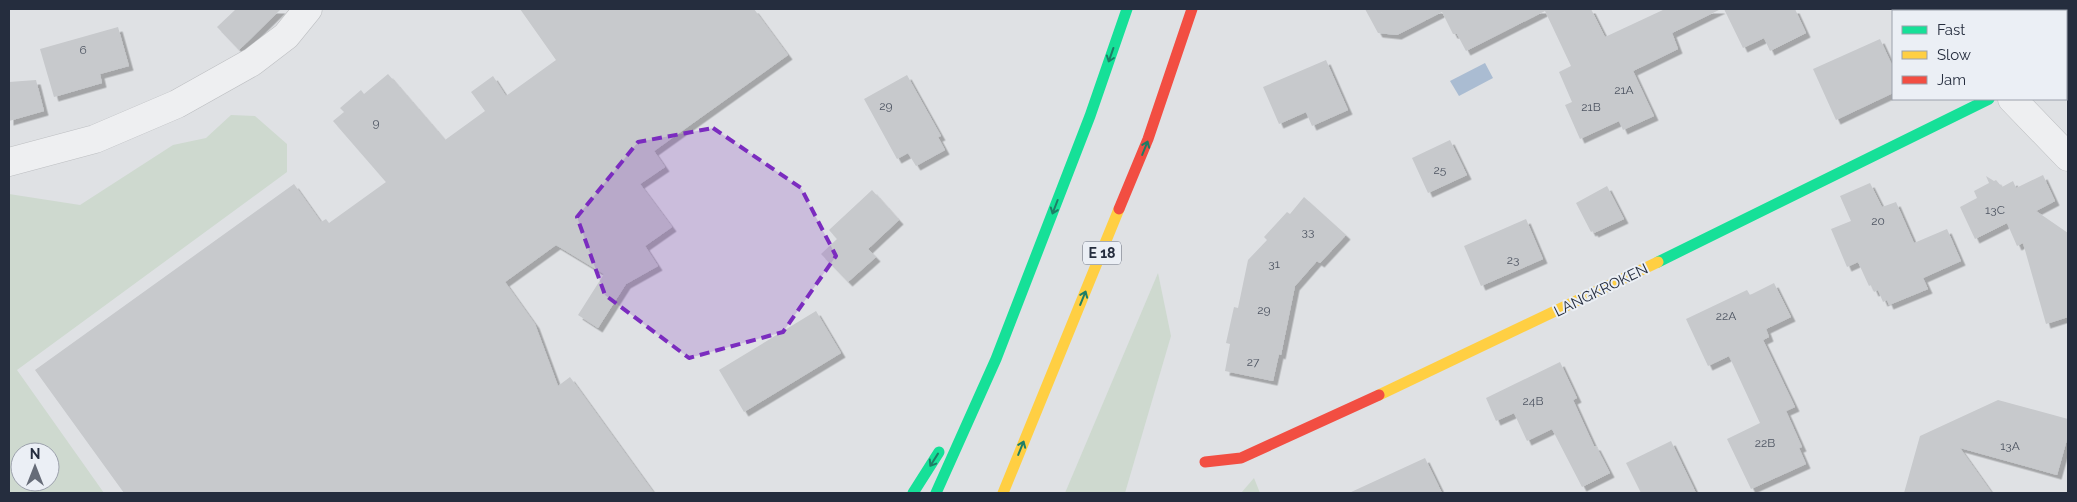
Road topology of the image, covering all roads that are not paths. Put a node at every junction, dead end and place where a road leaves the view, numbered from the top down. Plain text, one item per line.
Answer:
1 (308, 9) edge
2 (1127, 9) edge
3 (1192, 9) edge
4 (1987, 100) edge
5 (2013, 100) edge
6 (2068, 157) edge
7 (9, 162) edge
8 (996, 359) junction
9 (1205, 462) dead end
10 (913, 493) edge
11 (936, 493) edge
12 (1003, 493) edge

1 - 7 street
2 -> 8 main road
12 -> 3 main road, E 18
4 - 9 main road, LANGKROKEN
5 - 6 street
8 -> 10 main road
8 - 11 main road

